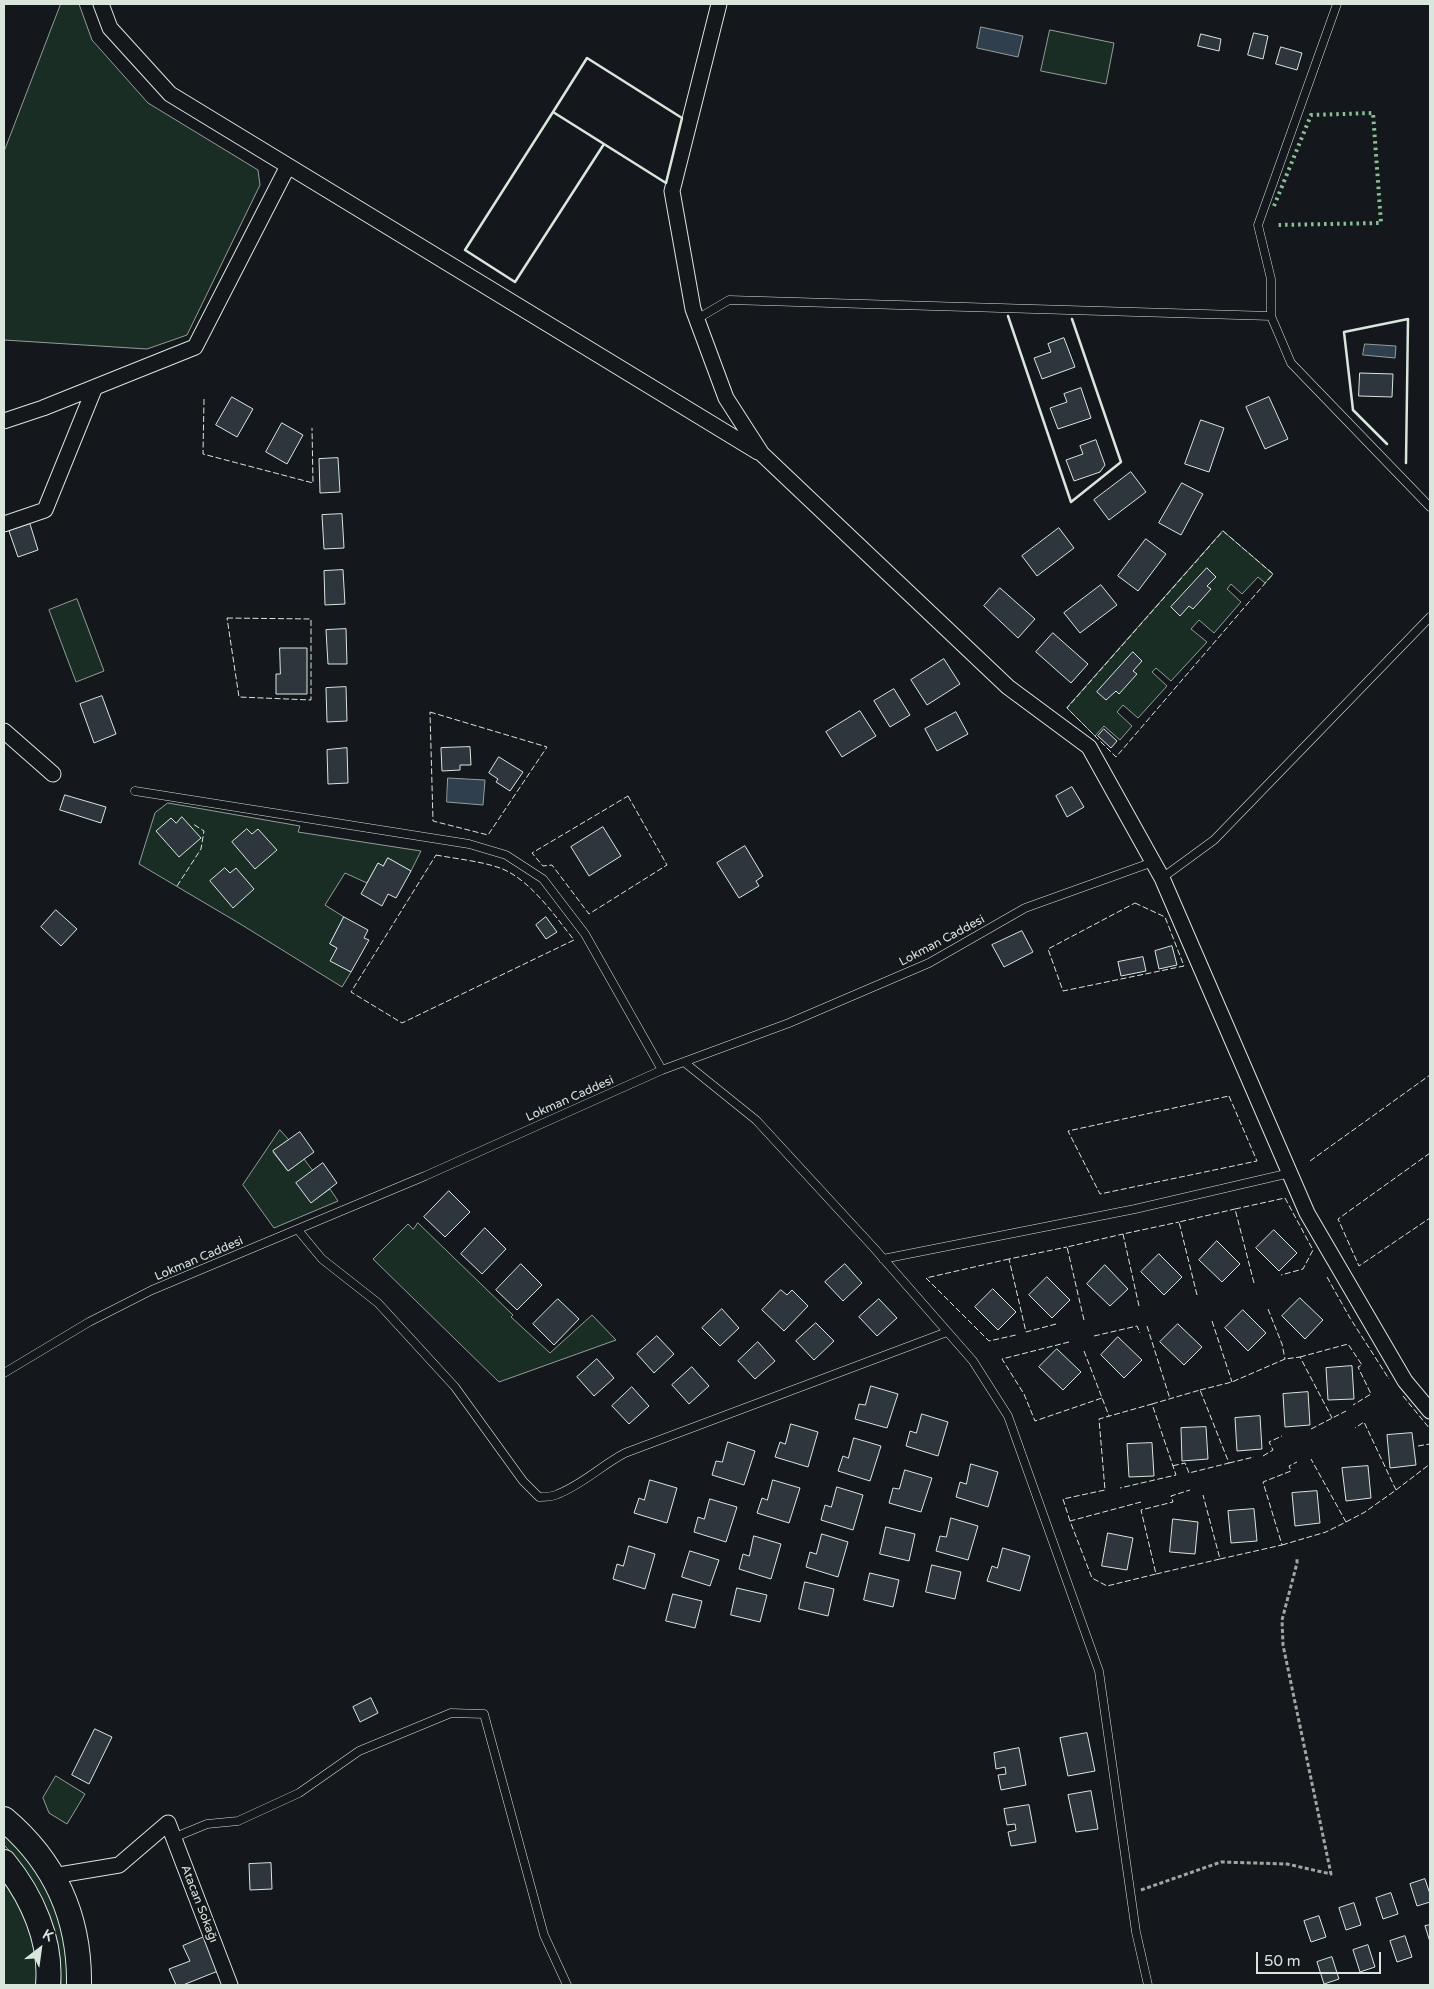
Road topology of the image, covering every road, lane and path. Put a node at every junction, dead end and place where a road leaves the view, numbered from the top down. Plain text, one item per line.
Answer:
1 (101, 4) edge
2 (719, 4) edge
3 (1337, 4) edge
4 (288, 166) junction
5 (1271, 316) junction
6 (697, 319) junction
7 (95, 387) junction
8 (4, 421) edge
9 (762, 454) junction
10 (1430, 507) edge
11 (4, 524) edge
12 (1430, 617) edge
13 (4, 731) edge
14 (53, 774) dead end
15 (134, 791) dead end
16 (1153, 862) junction
17 (1162, 878) junction
18 (684, 1062) junction
19 (662, 1070) junction
20 (1290, 1172) junction
21 (298, 1230) junction
22 (883, 1259) junction
23 (947, 1332) junction
24 (4, 1373) edge
25 (1430, 1411) edge
26 (1297, 1556) dead end
27 (4, 1819) edge
28 (173, 1838) junction
29 (4, 1862) edge
30 (53, 1876) junction
31 (1131, 1894) junction
32 (48, 1985) edge
33 (79, 1985) edge
34 (230, 1985) edge
35 (568, 1985) edge
36 (1148, 1985) edge

1 - 4 street
2 - 6 street
3 - 5 lane
4 - 7 street
4 - 9 street
5 - 6 lane
5 - 10 lane
6 - 9 street
7 - 8 street
7 - 11 street
9 - 16 street
12 - 17 lane
13 - 14 street
15 - 19 lane
16 - 17 street
16 - 18 lane, Lokman Caddesi
17 - 20 street
18 - 19 lane, Lokman Caddesi
18 - 22 lane
19 - 21 lane, Lokman Caddesi
20 - 22 lane
20 - 25 street
21 - 23 lane
21 - 24 lane, Lokman Caddesi
22 - 23 lane
23 - 31 lane
26 - 31 path
27 - 30 main road
28 - 30 street, Atacan Sokağı
28 - 34 street, Atacan Sokağı
28 - 35 lane
29 - 32 main road
30 - 33 main road
31 - 36 lane

